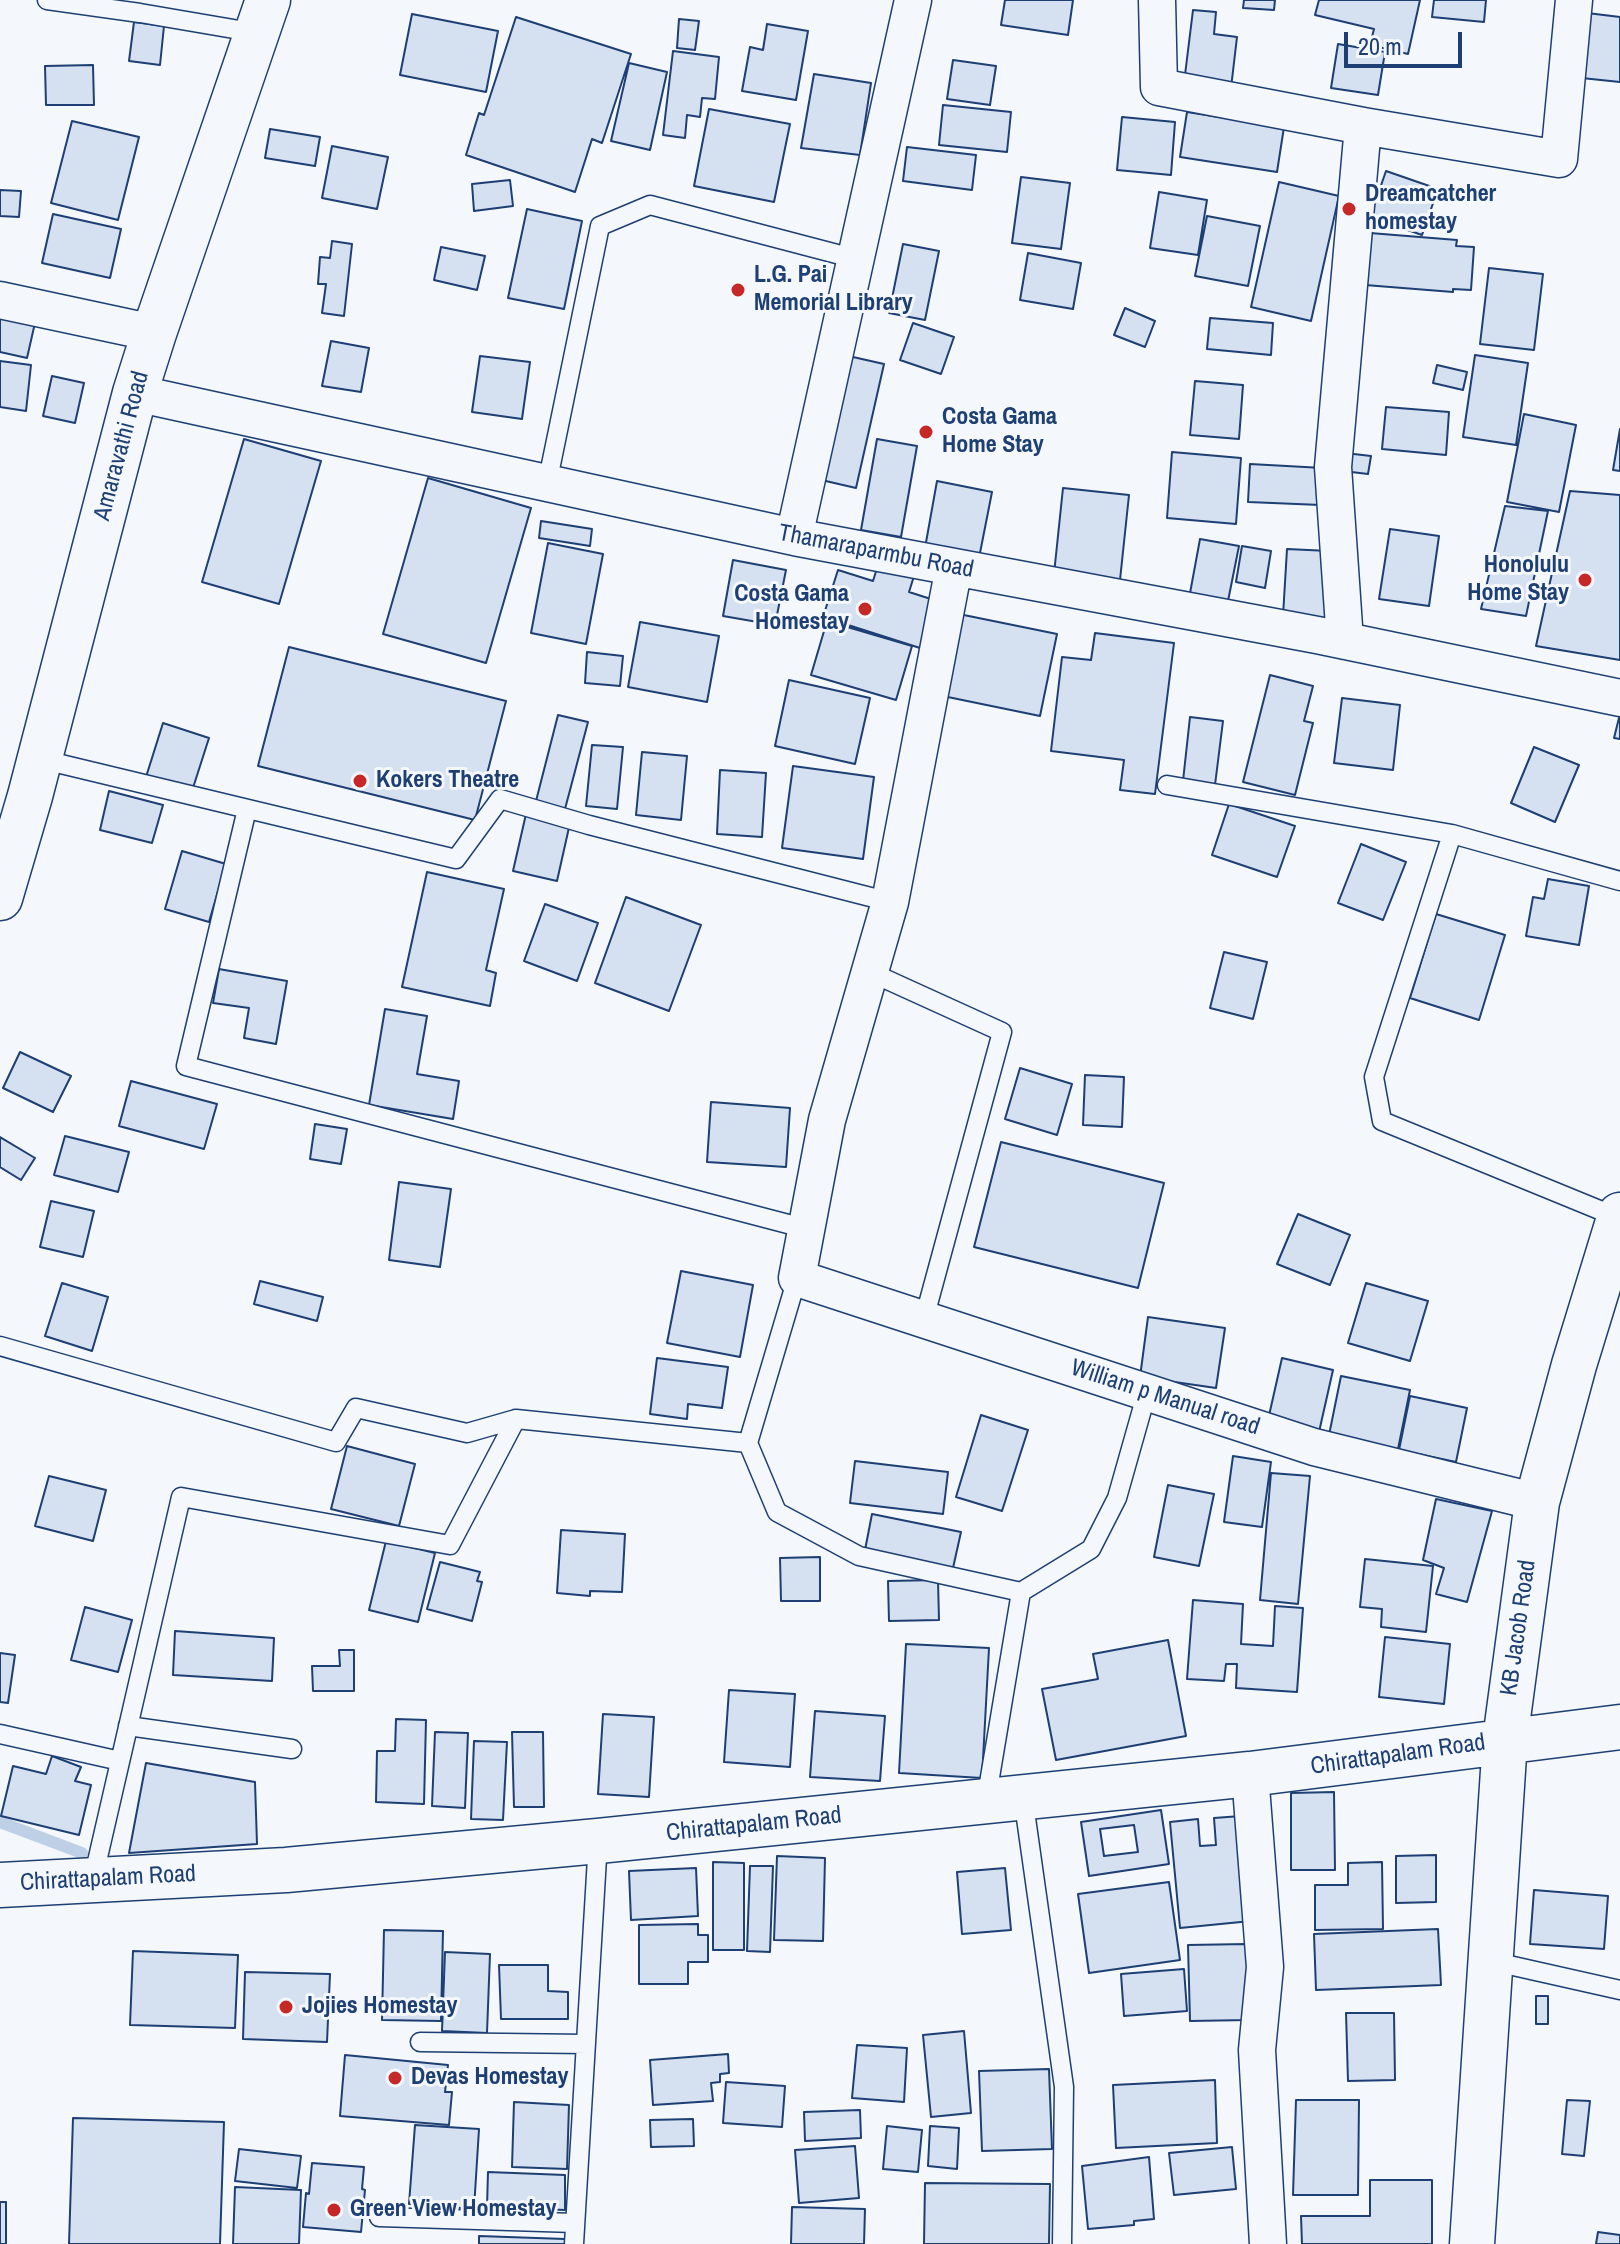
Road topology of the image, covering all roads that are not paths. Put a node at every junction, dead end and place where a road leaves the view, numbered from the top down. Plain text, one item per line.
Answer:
1 (47, 0) edge
2 (913, 0) edge
3 (1157, 0) edge
4 (1574, 0) edge
5 (262, 17) edge
6 (1363, 126) junction
7 (856, 259) junction
8 (0, 300) edge
9 (154, 333) junction
10 (135, 393) junction
11 (547, 484) junction
12 (794, 537) junction
13 (954, 567) junction
14 (1345, 641) junction
15 (1620, 698) edge
16 (40, 759) junction
17 (1167, 785) dead end
18 (247, 809) junction
19 (1452, 834) junction
20 (1620, 881) edge
21 (0, 898) edge
22 (890, 902) junction
23 (870, 972) junction
24 (1620, 1217) edge
25 (807, 1229) junction
26 (797, 1278) junction
27 (924, 1319) junction
28 (0, 1346) edge
29 (1147, 1392) junction
30 (516, 1419) junction
31 (748, 1443) junction
32 (1537, 1502) junction
33 (1021, 1592) junction
34 (128, 1726) junction
35 (1620, 1727) edge
36 (0, 1734) edge
37 (1505, 1740) junction
38 (292, 1749) dead end
39 (120, 1761) junction
40 (1250, 1774) junction
41 (1005, 1799) junction
42 (598, 1841) junction
43 (93, 1880) junction
44 (0, 1885) edge
45 (1491, 1961) junction
46 (1620, 1990) edge
47 (420, 2042) dead end
48 (586, 2044) junction
49 (379, 2217) dead end
50 (575, 2223) junction
51 (574, 2244) edge
52 (1062, 2244) edge
53 (1268, 2244) edge
54 (1472, 2244) edge

1 - 5 lane
2 - 7 street
3 - 6 street
4 - 6 street
5 - 9 main road, Amaravathi Road
6 - 14 street
7 - 11 lane
7 - 12 street
8 - 9 street
9 - 10 main road, Amaravathi Road
10 - 11 street, Thamaraparmbu Road
10 - 16 main road, Amaravathi Road
11 - 12 street, Thamaraparmbu Road
12 - 13 street, Thamaraparmbu Road
13 - 14 street, Thamaraparmbu Road
13 - 22 street
14 - 15 street, Thamaraparmbu Road
16 - 18 lane
16 - 21 main road, Amaravathi Road
17 - 19 lane
18 - 22 lane
18 - 25 lane
19 - 20 lane
19 - 24 lane
22 - 23 street
23 - 25 street
23 - 27 lane
24 - 32 main road, KB Jacob Road
25 - 26 street
26 - 27 street, William p Manual road
26 - 31 lane
27 - 29 street, William p Manual road
28 - 30 lane
29 - 32 street, William p Manual road
29 - 33 lane
30 - 31 lane
30 - 34 lane
31 - 33 lane
32 - 37 main road, KB Jacob Road
33 - 41 lane
34 - 38 lane
34 - 39 lane
35 - 37 main road, Chirattapalam Road
36 - 39 lane
37 - 40 main road, Chirattapalam Road
37 - 45 main road, KB Jacob Road
39 - 43 lane
40 - 41 main road, Chirattapalam Road
40 - 53 street
41 - 42 main road, Chirattapalam Road
41 - 52 lane
42 - 43 main road, Chirattapalam Road
42 - 48 lane
43 - 44 main road, Chirattapalam Road
45 - 46 lane
45 - 54 main road, KB Jacob Road
47 - 48 lane
48 - 50 lane
49 - 50 lane
50 - 51 lane

